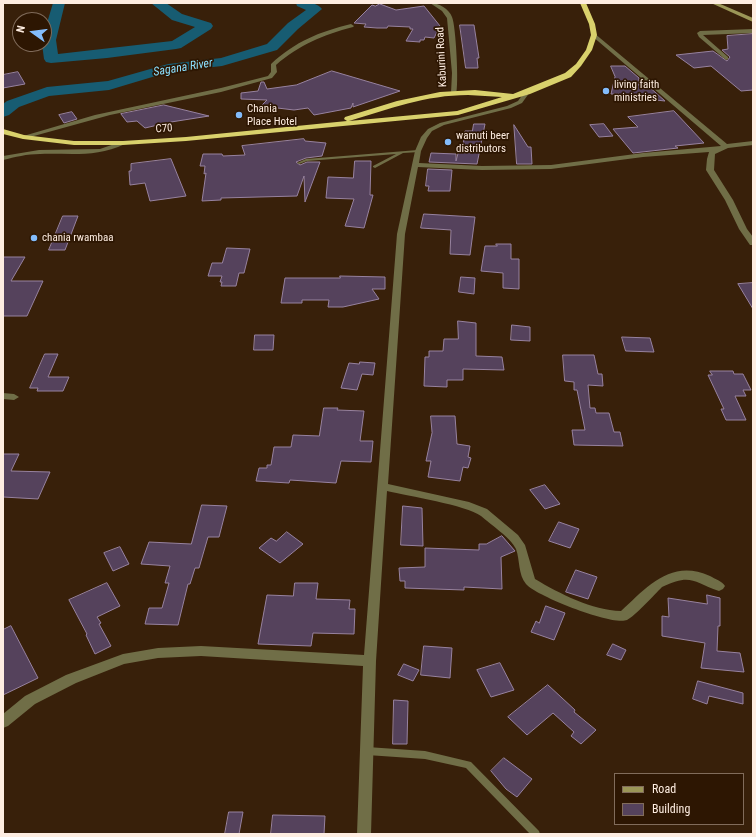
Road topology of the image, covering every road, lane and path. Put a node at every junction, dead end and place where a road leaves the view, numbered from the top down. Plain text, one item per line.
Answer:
1 (433, 3) edge
2 (584, 3) edge
3 (714, 3) edge
4 (753, 20) edge
5 (350, 26) dead end
6 (753, 31) edge
7 (594, 35) junction
8 (726, 58) dead end
9 (527, 92) junction
10 (454, 93) junction
11 (514, 96) junction
12 (328, 126) junction
13 (3, 131) edge
14 (23, 137) junction
15 (124, 143) junction
16 (753, 143) edge
17 (726, 146) junction
18 (719, 149) junction
19 (418, 151) junction
20 (402, 152) junction
21 (3, 158) edge
22 (299, 163) dead end
23 (416, 165) junction
24 (375, 167) dead end
25 (753, 243) edge
26 (3, 396) edge
27 (14, 397) dead end
28 (382, 486) junction
29 (720, 586) dead end
30 (370, 661) junction
31 (3, 722) edge
32 (367, 751) junction
33 (364, 834) edge
34 (536, 834) edge

1 - 10 street, Kaburini Road
2 - 7 highway
3 - 4 street
5 - 14 street
6 - 8 street
7 - 9 highway, C70
7 - 17 street
9 - 11 highway, C70
9 - 19 street
10 - 11 highway
10 - 12 highway
11 - 12 highway, C70
12 - 15 highway, C70
13 - 14 highway, C70
14 - 15 highway, C70
15 - 21 street
16 - 17 street
17 - 18 street
18 - 23 street
18 - 25 street
19 - 20 lane
19 - 23 street
20 - 22 lane
20 - 24 lane
23 - 28 street
26 - 27 street
28 - 29 street
28 - 30 street
30 - 31 street
30 - 32 street
32 - 33 street
32 - 34 lane

